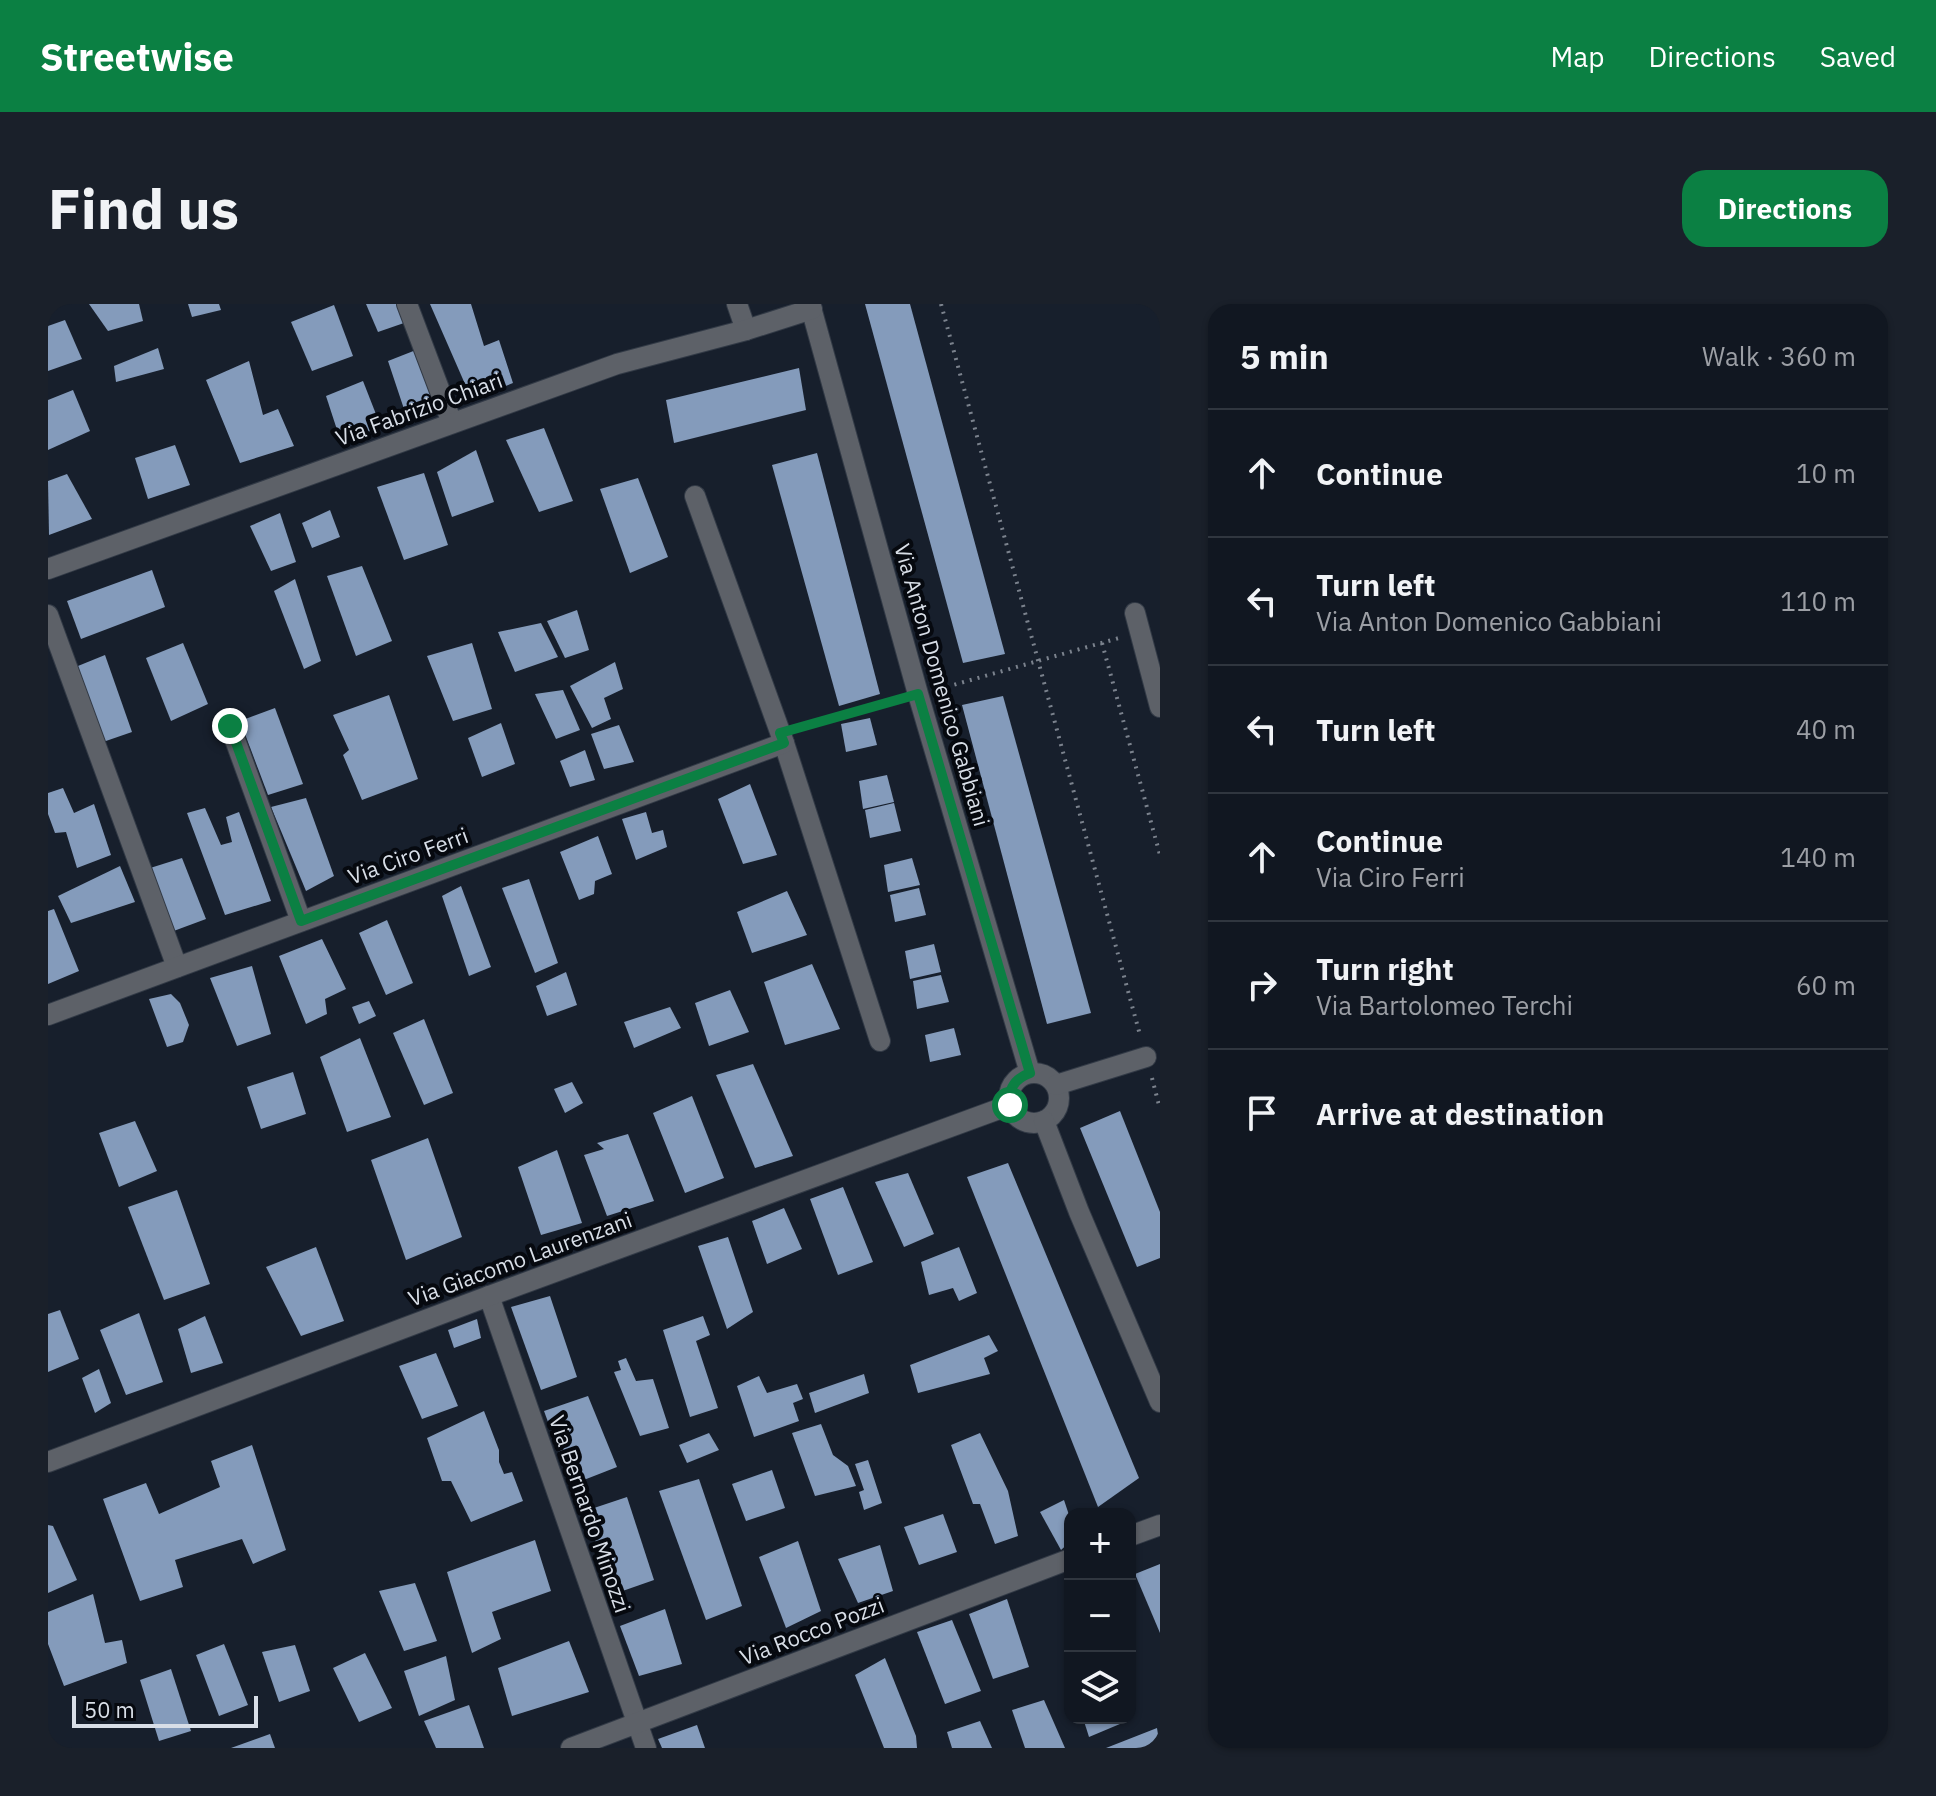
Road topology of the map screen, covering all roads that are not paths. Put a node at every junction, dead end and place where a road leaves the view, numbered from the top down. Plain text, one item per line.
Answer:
1 (407, 304) edge
2 (737, 304) edge
3 (811, 306) edge
4 (746, 330) junction
5 (452, 423) junction
6 (695, 496) dead end
7 (48, 569) edge
8 (48, 615) edge
9 (1138, 622) road end
10 (1157, 684) edge
11 (1160, 707) edge
12 (230, 726) dead end
13 (782, 738) junction
14 (301, 921) junction
15 (177, 967) junction
16 (48, 1015) edge
17 (880, 1041) dead end
18 (1146, 1057) road end
19 (1030, 1073) junction
20 (1056, 1085) junction
21 (1010, 1105) junction
22 (1044, 1121) junction
23 (489, 1296) junction
24 (1160, 1402) edge
25 (48, 1462) edge
26 (1160, 1525) edge
27 (1136, 1534) edge
28 (1064, 1561) edge
29 (637, 1723) junction
30 (571, 1748) edge
31 (646, 1748) edge

1 - 5 street
2 - 4 street
3 - 4 street, Via Fabrizio Chiari
3 - 19 street, Via Anton Domenico Gabbiani
4 - 5 street, Via Fabrizio Chiari
5 - 7 street, Via Fabrizio Chiari
6 - 13 street
8 - 15 street
9 - 10 street
10 - 11 street
12 - 14 street
13 - 14 street, Via Ciro Ferri
13 - 17 street
14 - 15 street, Via Ciro Ferri
15 - 16 street, Via Ciro Ferri
18 - 20 street
19 - 20 street
19 - 21 street
20 - 22 street
21 - 22 street
21 - 23 street, Via Giacomo Laurenzani
22 - 24 street
23 - 25 street, Via Giacomo Laurenzani
23 - 29 street, Via Bernardo Minozzi
26 - 27 street
28 - 29 street, Via Rocco Pozzi
29 - 30 street, Via Rocco Pozzi
29 - 31 street, Via Bernardo Minozzi

